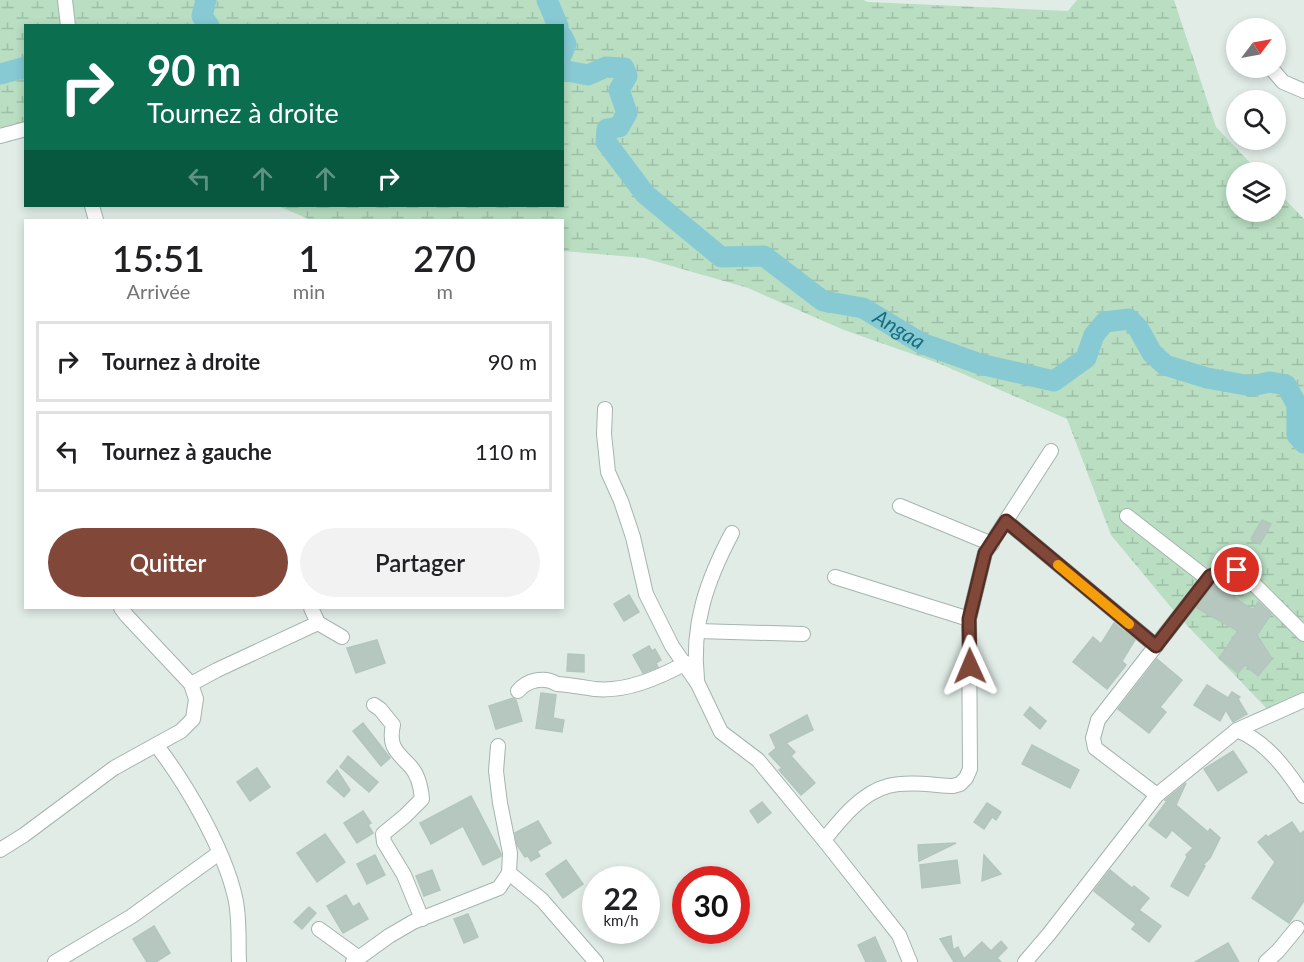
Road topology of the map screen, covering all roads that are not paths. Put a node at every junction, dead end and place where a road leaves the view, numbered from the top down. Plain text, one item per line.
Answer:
1 (65, 0) edge
2 (68, 24) edge
3 (1280, 78) edge
4 (1304, 91) edge
5 (24, 130) edge
6 (0, 136) edge
7 (605, 409) dead end
8 (1051, 451) dead end
9 (900, 506) dead end
10 (1127, 516) dead end
11 (1006, 521) junction
12 (732, 533) dead end
13 (992, 544) junction
14 (835, 578) dead end
15 (1208, 579) junction
16 (122, 609) edge
17 (311, 609) edge
18 (969, 619) junction
19 (318, 623) junction
20 (698, 631) junction
21 (803, 634) dead end
22 (1304, 634) edge
23 (342, 637) dead end
24 (1156, 646) junction
25 (686, 663) junction
26 (191, 684) junction
27 (698, 684) junction
28 (518, 691) dead end
29 (1304, 700) edge
30 (374, 705) dead end
31 (1237, 730) junction
32 (157, 746) junction
33 (498, 746) dead end
34 (1157, 795) junction
35 (1304, 796) edge
36 (824, 840) junction
37 (0, 850) edge
38 (219, 853) junction
39 (508, 873) junction
40 (422, 919) junction
41 (1297, 928) dead end
42 (319, 929) dead end
43 (356, 960) edge
44 (55, 962) edge
45 (239, 962) edge
46 (596, 962) edge
47 (910, 962) edge
48 (1024, 962) edge
49 (1266, 962) edge

1 - 2 street
3 - 4 street
5 - 6 street
7 - 25 street
8 - 11 street
9 - 13 street
10 - 15 street
11 - 13 street
11 - 24 street
12 - 20 street
13 - 18 street
14 - 18 street
15 - 22 street
15 - 24 street
16 - 26 street
17 - 19 street
18 - 36 street
19 - 23 street
19 - 26 street
20 - 21 street
20 - 27 street
24 - 34 street
25 - 27 street
25 - 28 street
26 - 32 street
27 - 36 street
29 - 31 street
30 - 40 street
31 - 34 street
31 - 35 street
32 - 37 street
32 - 38 street
33 - 39 street
34 - 48 street
36 - 47 street
38 - 44 street
38 - 45 street
39 - 40 street
39 - 46 street
40 - 43 street
41 - 49 street
42 - 43 street

